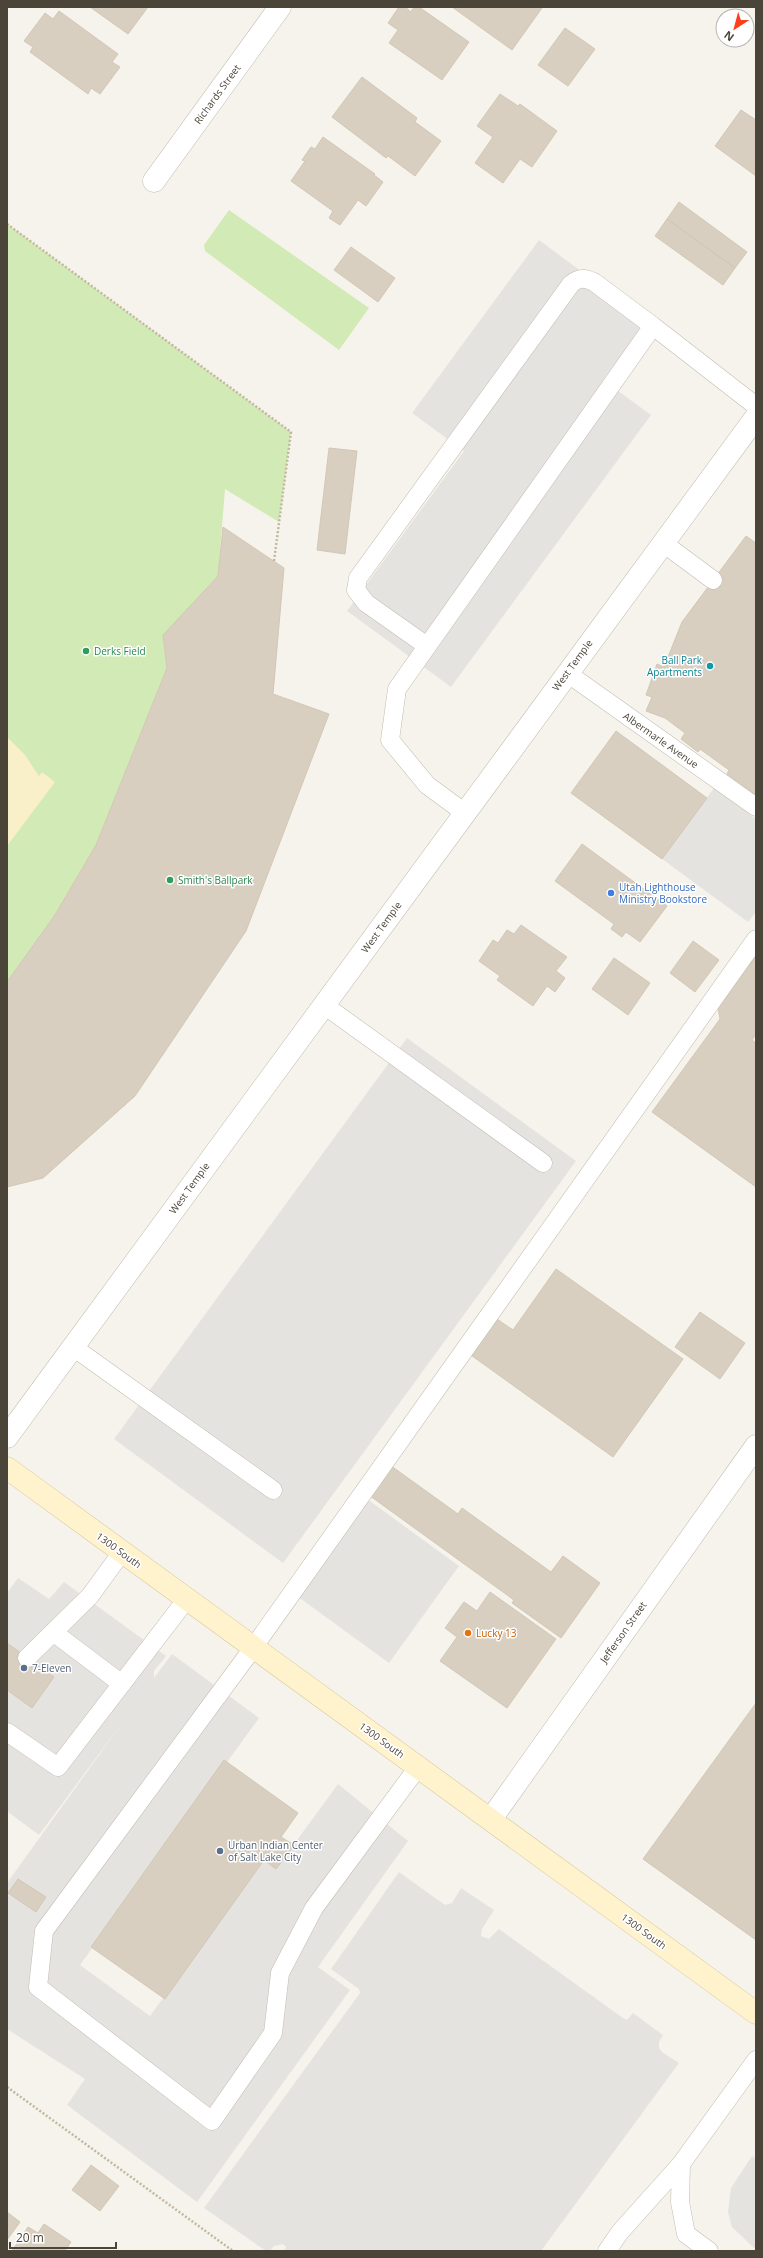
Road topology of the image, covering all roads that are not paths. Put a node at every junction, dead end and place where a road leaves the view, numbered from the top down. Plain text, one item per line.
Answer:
1 (280, 7) edge
2 (154, 181) dead end
3 (653, 326) junction
4 (756, 406) edge
5 (756, 417) edge
6 (662, 543) junction
7 (714, 580) dead end
8 (427, 646) junction
9 (566, 673) junction
10 (756, 807) edge
11 (465, 813) junction
12 (756, 939) edge
13 (324, 1005) junction
14 (544, 1163) dead end
15 (73, 1347) junction
16 (7, 1437) edge
17 (756, 1446) edge
18 (7, 1468) edge
19 (273, 1490) dead end
20 (122, 1552) junction
21 (186, 1600) junction
22 (53, 1632) junction
23 (253, 1648) junction
24 (27, 1658) dead end
25 (122, 1684) junction
26 (7, 1732) edge
27 (418, 1767) junction
28 (491, 1819) junction
29 (756, 2013) edge
30 (756, 2060) edge
31 (681, 2164) junction
32 (607, 2251) edge
33 (709, 2251) edge

1 - 2 street, Richards Street
3 - 4 lane
3 - 8 lane
3 - 8 lane
5 - 6 street, West Temple
6 - 7 lane
6 - 9 street, West Temple
8 - 11 lane
9 - 10 lane, Albermarle Avenue
9 - 11 street, West Temple
11 - 13 street, West Temple
12 - 23 lane
13 - 14 lane
13 - 15 street, West Temple
15 - 16 street, West Temple
15 - 19 lane
17 - 28 street, Jefferson Street
18 - 20 main road, 1300 South
20 - 21 main road, 1300 South
20 - 22 lane
21 - 23 main road, 1300 South
21 - 25 lane
22 - 24 lane
22 - 25 lane
23 - 27 main road, 1300 South
23 - 27 lane
25 - 26 lane
27 - 28 main road, 1300 South
28 - 29 main road, 1300 South
30 - 31 lane
31 - 32 lane
31 - 33 lane

